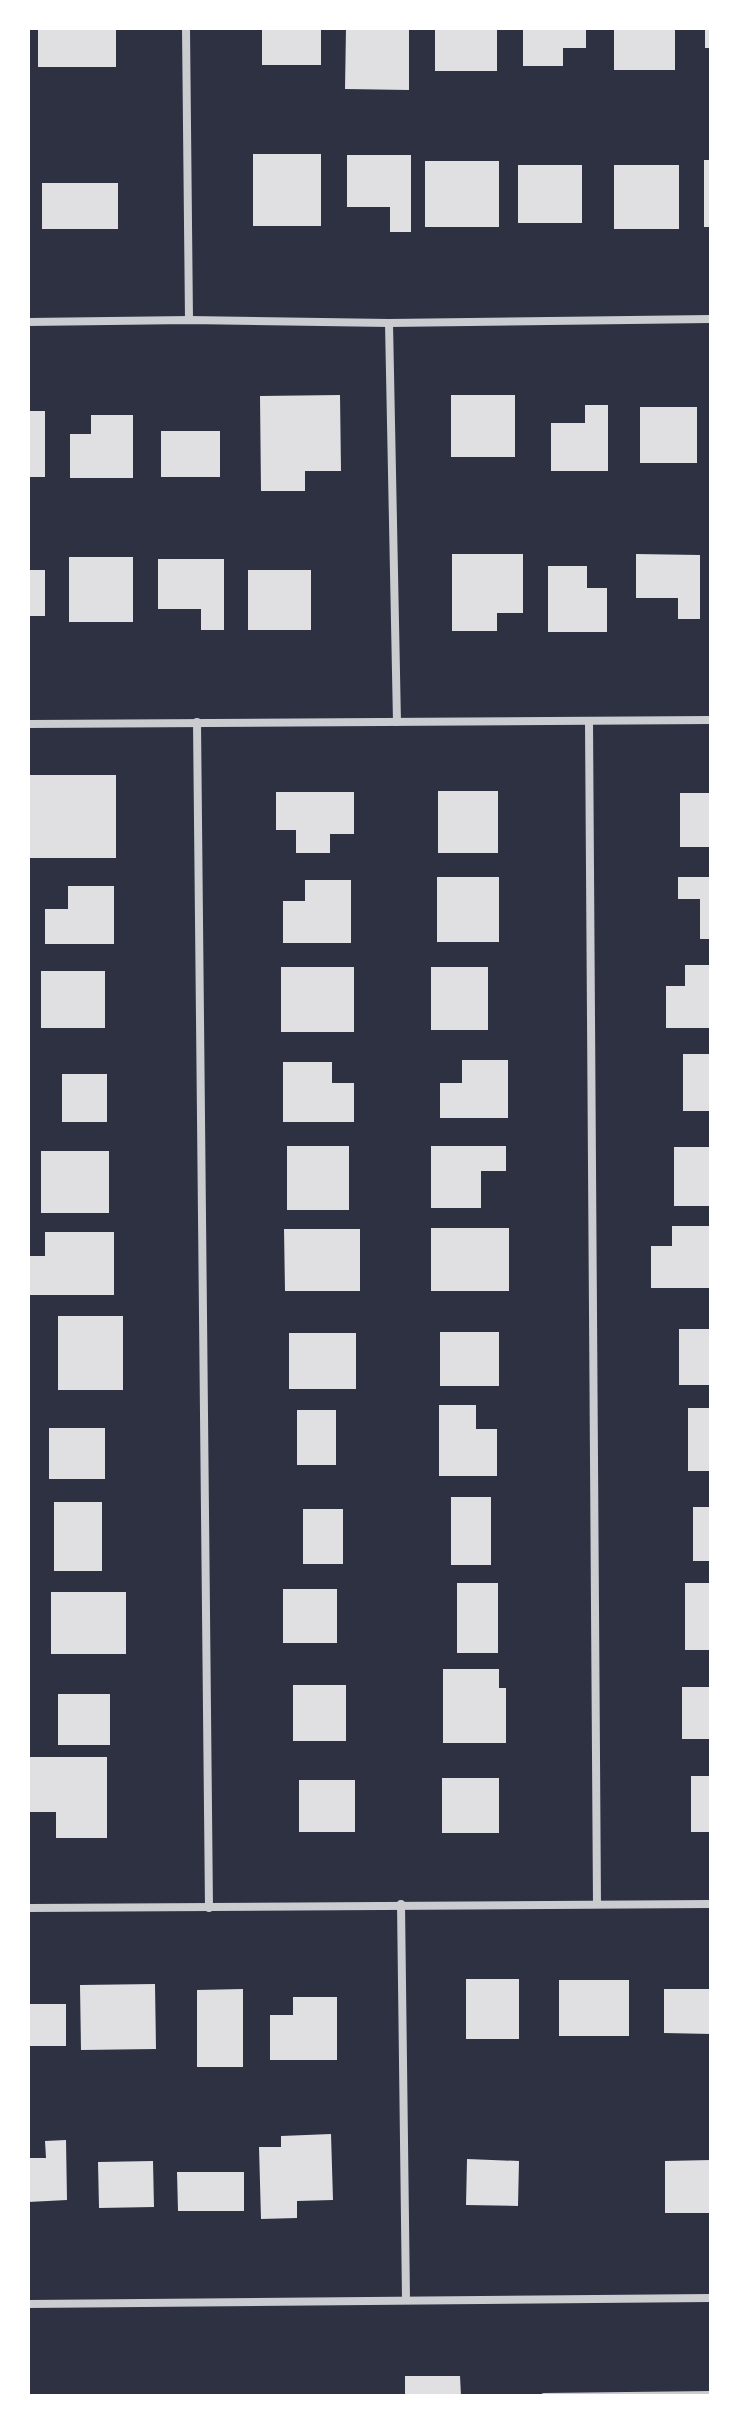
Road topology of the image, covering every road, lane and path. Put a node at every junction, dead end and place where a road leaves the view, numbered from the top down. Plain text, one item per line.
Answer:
1 (186, 28) edge
2 (711, 319) edge
3 (189, 320) junction
4 (28, 322) edge
5 (389, 323) junction
6 (711, 720) edge
7 (197, 722) junction
8 (397, 722) junction
9 (589, 722) junction
10 (28, 724) edge
11 (401, 1904) junction
12 (597, 1904) junction
13 (711, 1904) edge
14 (28, 1908) edge
15 (209, 1908) junction
16 (711, 2298) edge
17 (406, 2300) junction
18 (28, 2304) edge
19 (711, 2394) edge
20 (544, 2396) edge

1 - 3 street
2 - 5 street
3 - 4 street
3 - 5 street
5 - 8 street
6 - 9 street
7 - 8 street
7 - 10 street
7 - 15 street
8 - 9 street
9 - 12 street
11 - 12 street
11 - 15 street
11 - 17 street
12 - 13 street
14 - 15 street
16 - 17 street
17 - 18 street
19 - 20 lane

